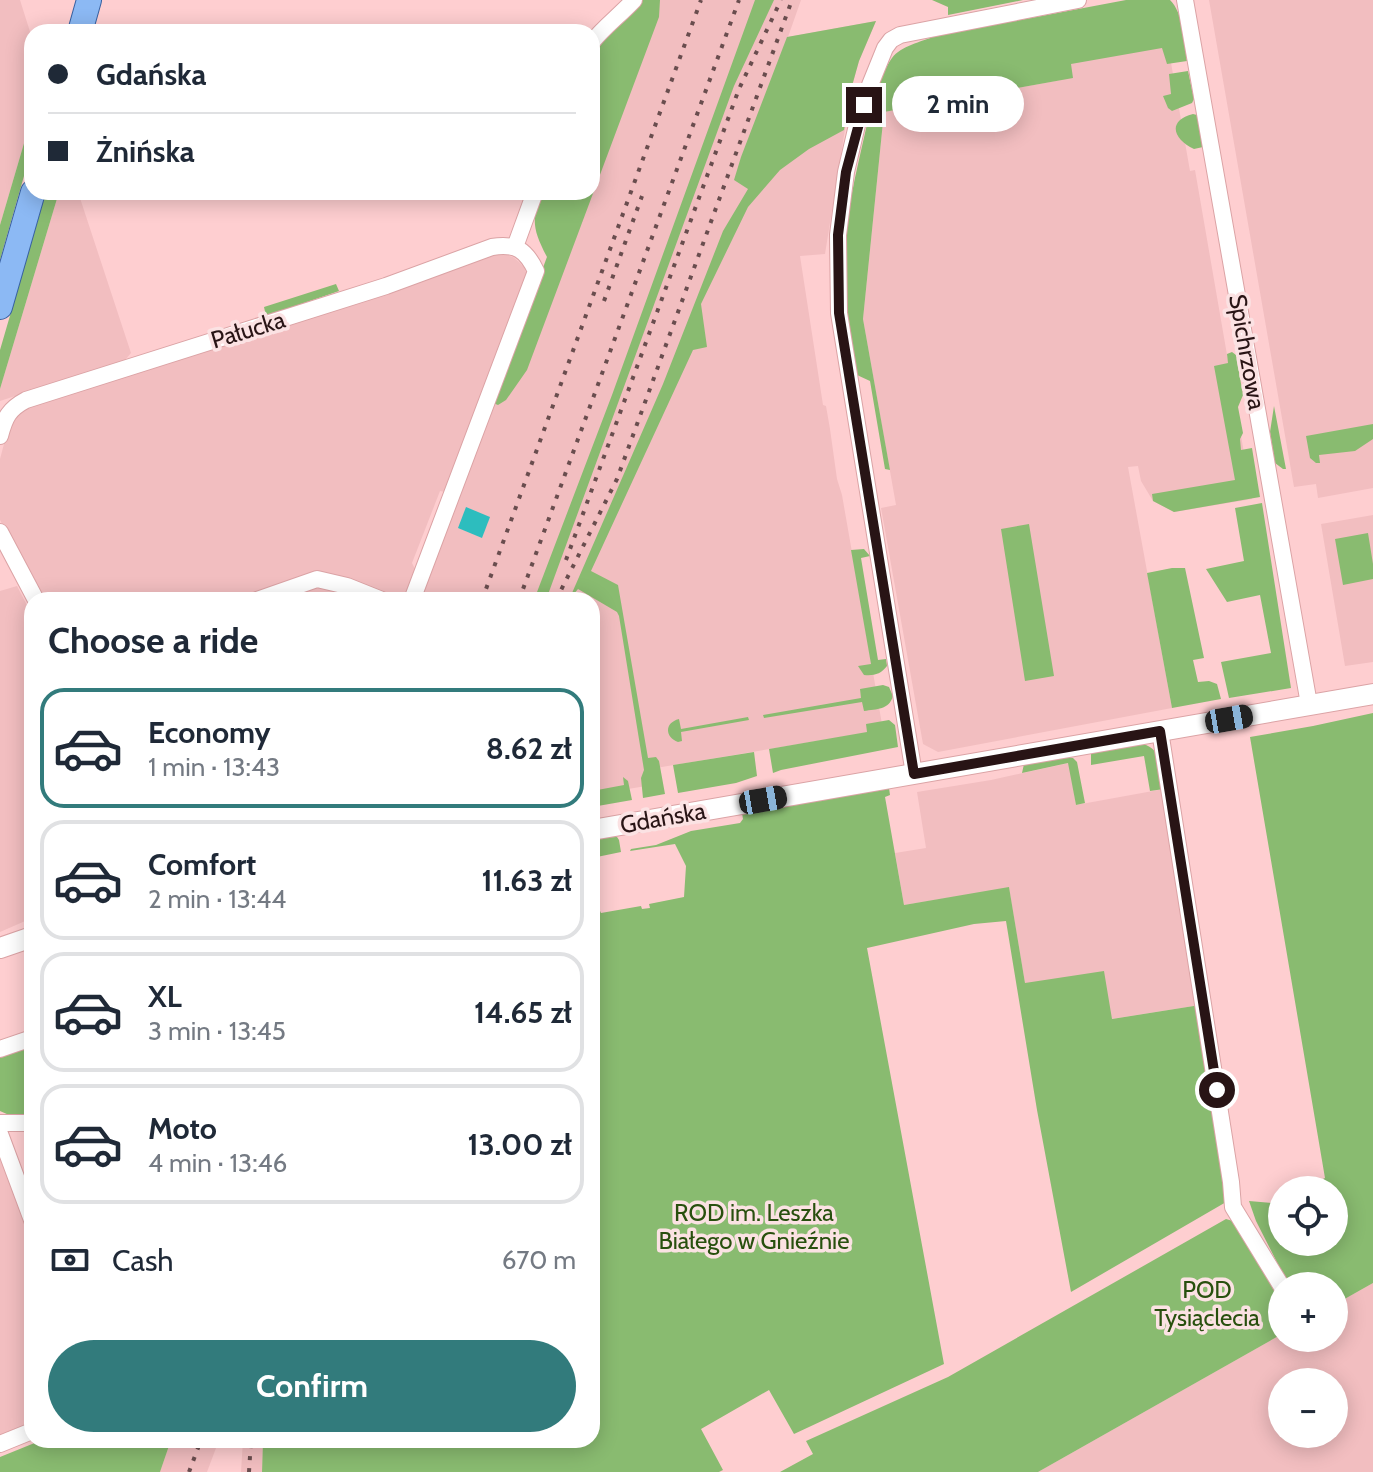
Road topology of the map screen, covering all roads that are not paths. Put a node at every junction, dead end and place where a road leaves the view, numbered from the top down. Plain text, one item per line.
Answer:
1 (89, 0) edge
2 (634, 0) edge
3 (1078, 0) edge
4 (1185, 0) edge
5 (82, 24) edge
6 (600, 32) edge
7 (31, 200) edge
8 (532, 200) edge
9 (515, 247) junction
10 (0, 307) edge
11 (0, 436) edge
12 (0, 532) edge
13 (32, 592) edge
14 (280, 592) edge
15 (362, 592) edge
16 (415, 592) edge
17 (1373, 694) edge
18 (1309, 704) junction
19 (1160, 731) junction
20 (914, 774) junction
21 (600, 829) edge
22 (24, 940) edge
23 (0, 948) edge
24 (24, 1041) edge
25 (0, 1049) edge
26 (0, 1123) edge
27 (24, 1123) edge
28 (0, 1134) edge
29 (24, 1198) edge
30 (1273, 1272) edge
31 (24, 1434) edge
32 (0, 1444) edge

1 - 5 main road
2 - 6 street
3 - 20 street
4 - 18 street, Spichrzowa
7 - 10 main road
8 - 9 street
9 - 11 street, Pałucka
9 - 16 street
12 - 13 street
14 - 15 street
17 - 18 street, Gdańska
18 - 19 street, Gdańska
19 - 20 street, Gdańska
19 - 30 street
20 - 21 street, Gdańska
22 - 23 street
24 - 25 street
26 - 27 street
28 - 29 street
31 - 32 street

